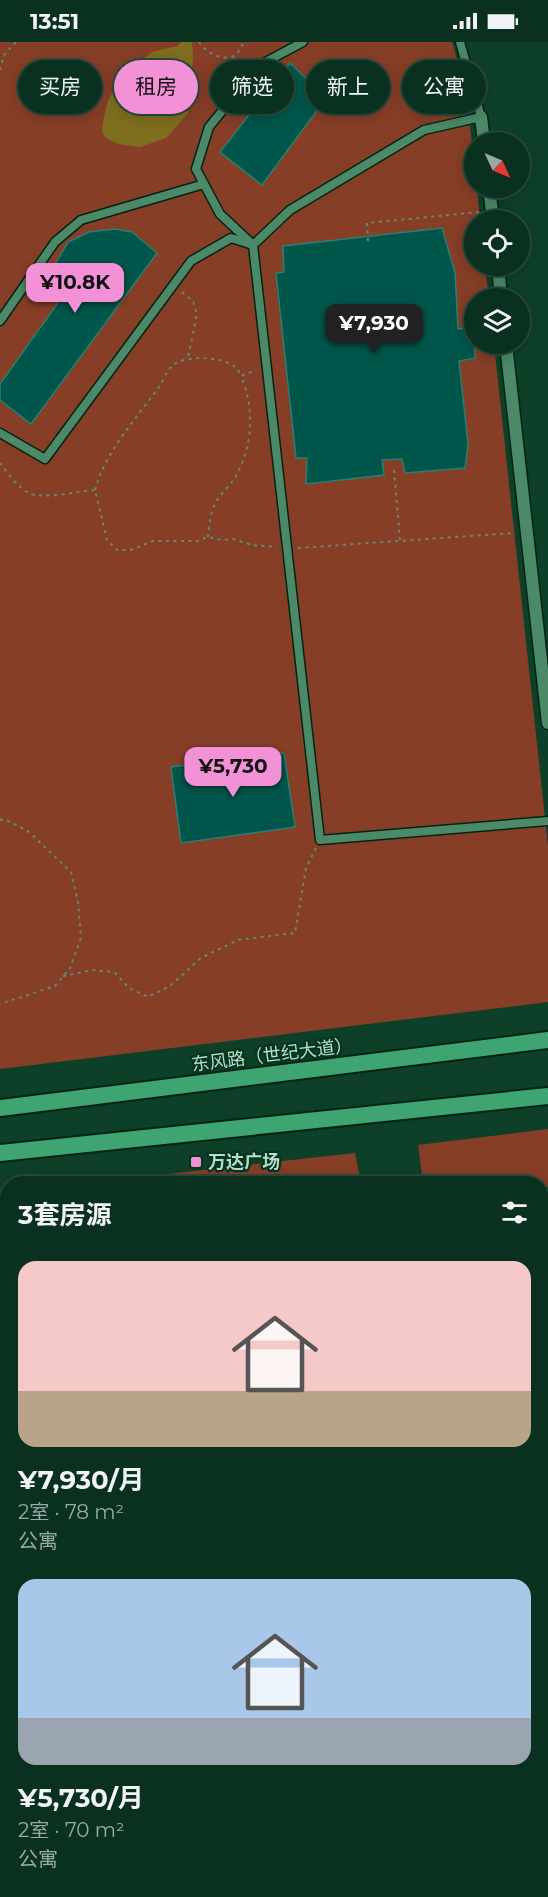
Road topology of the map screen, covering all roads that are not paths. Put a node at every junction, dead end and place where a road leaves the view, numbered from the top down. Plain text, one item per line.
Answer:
1 (303, 42) edge
2 (460, 42) edge
3 (482, 117) junction
4 (483, 132) edge
5 (204, 184) junction
6 (253, 246) junction
7 (0, 321) edge
8 (507, 354) edge
9 (0, 433) edge
10 (548, 723) edge
11 (548, 821) edge
12 (548, 1040) edge
13 (548, 1095) edge
14 (0, 1108) edge
15 (0, 1153) edge

1 - 5 lane
2 - 3 lane
3 - 4 street
3 - 6 lane
5 - 6 lane
5 - 7 lane
6 - 9 lane
6 - 11 lane
8 - 10 street
12 - 14 highway, 东风路（世纪大道）
13 - 15 highway

